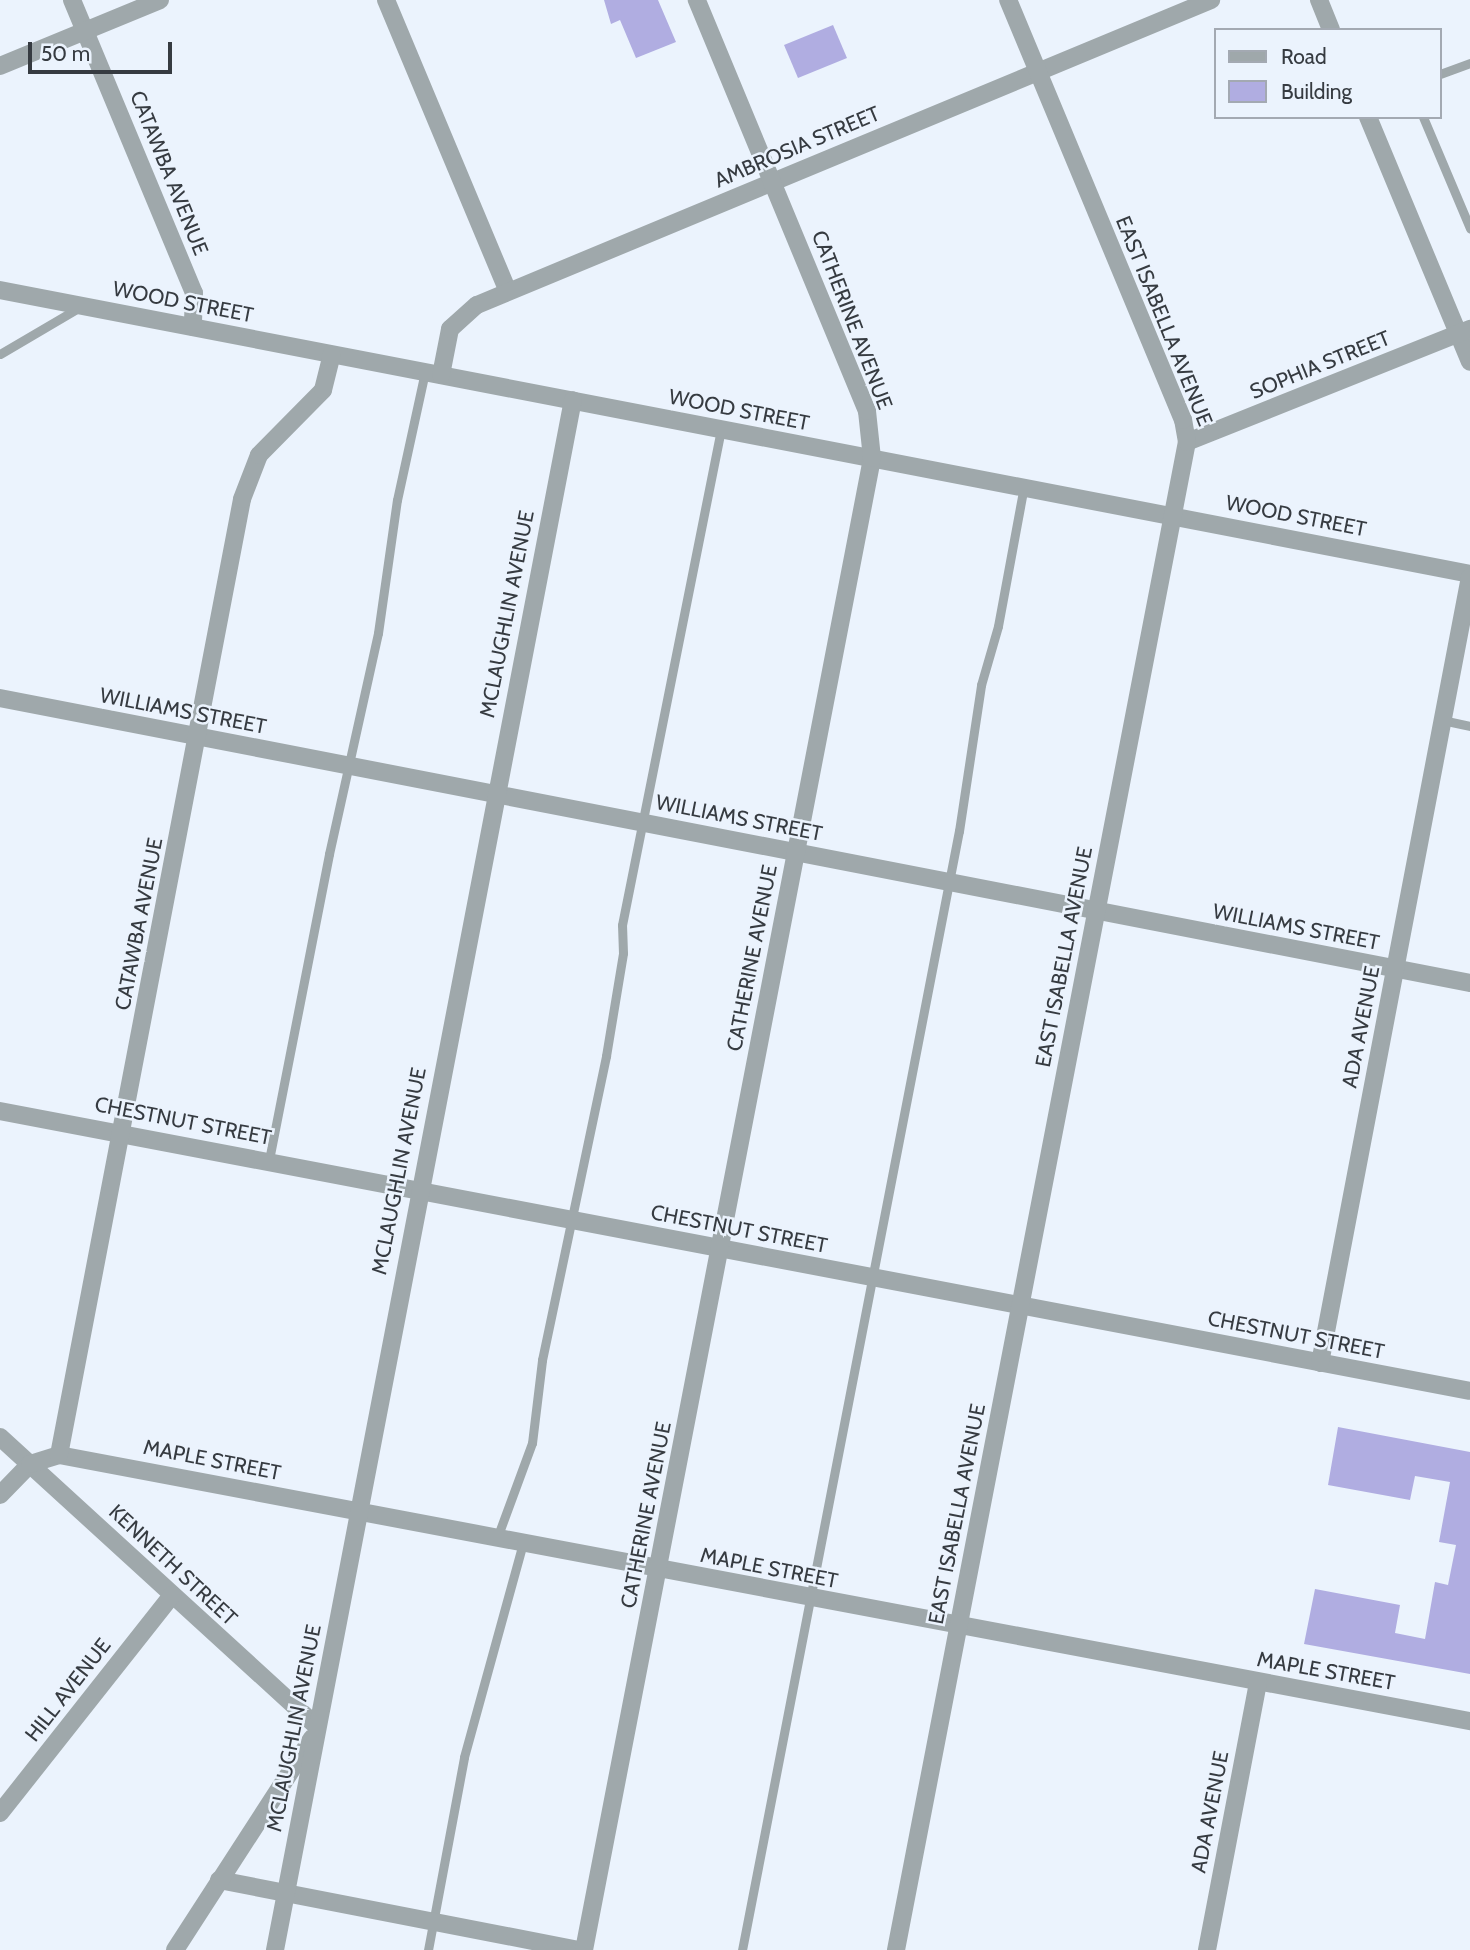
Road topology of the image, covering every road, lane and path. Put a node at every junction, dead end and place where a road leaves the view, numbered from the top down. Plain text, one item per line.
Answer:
1 (72, 0) edge
2 (160, 0) edge
3 (386, 0) edge
4 (697, 0) edge
5 (1008, 0) edge
6 (1211, 0) edge
7 (1319, 0) edge
8 (1330, 28) edge
9 (85, 31) junction
10 (1470, 63) edge
11 (0, 66) edge
12 (1038, 71) junction
13 (1442, 73) edge
14 (1369, 119) edge
15 (1424, 119) edge
16 (773, 182) junction
17 (1470, 228) edge
18 (0, 290) edge
19 (508, 292) junction
20 (82, 306) junction
21 (193, 327) junction
22 (1464, 331) edge
23 (0, 354) edge
24 (332, 355) junction
25 (1470, 362) edge
26 (433, 373) junction
27 (573, 400) junction
28 (722, 429) junction
29 (1188, 442) junction
30 (872, 458) junction
31 (1024, 486) junction
32 (1173, 515) junction
33 (1470, 575) edge
34 (0, 698) edge
35 (1441, 720) junction
36 (1470, 726) edge
37 (198, 737) junction
38 (349, 766) junction
39 (495, 794) junction
40 (645, 824) junction
41 (795, 852) junction
42 (948, 881) junction
43 (1096, 912) junction
44 (1395, 969) junction
45 (1470, 983) edge
46 (0, 1111) edge
47 (122, 1131) junction
48 (269, 1160) junction
49 (419, 1189) junction
50 (569, 1220) junction
51 (720, 1247) junction
52 (871, 1277) junction
53 (1020, 1306) junction
54 (1320, 1363) junction
55 (1470, 1390) edge
56 (0, 1437) edge
57 (59, 1455) junction
58 (30, 1464) junction
59 (0, 1495) edge
60 (358, 1511) junction
61 (497, 1538) junction
62 (523, 1543) junction
63 (660, 1569) junction
64 (172, 1595) junction
65 (809, 1598) junction
66 (959, 1626) junction
67 (1258, 1682) junction
68 (1470, 1721) edge
69 (316, 1729) junction
70 (0, 1813) edge
71 (219, 1880) junction
72 (286, 1891) junction
73 (434, 1922) junction
74 (175, 1950) edge
75 (275, 1950) edge
76 (428, 1950) edge
77 (582, 1950) edge
78 (741, 1950) edge
79 (896, 1950) edge
80 (1207, 1950) edge

1 - 9 street, CATAWBA AVENUE
2 - 9 street
3 - 19 street
4 - 16 street, CATHERINE AVENUE
5 - 12 street, EAST ISABELLA AVENUE
6 - 12 street, AMBROSIA STREET
7 - 8 street
9 - 11 street
9 - 21 street, CATAWBA AVENUE
10 - 13 lane
12 - 16 street, AMBROSIA STREET
12 - 29 street, EAST ISABELLA AVENUE
14 - 22 street
15 - 17 lane
16 - 19 street, AMBROSIA STREET
16 - 30 street, CATHERINE AVENUE
18 - 20 street, WOOD STREET
19 - 26 street, AMBROSIA STREET
20 - 21 street, WOOD STREET
20 - 23 lane
21 - 24 street, WOOD STREET
22 - 25 street
22 - 29 street, SOPHIA STREET
24 - 26 street, WOOD STREET
24 - 37 street, CATAWBA AVENUE
26 - 27 street, WOOD STREET
26 - 38 lane
27 - 28 street, WOOD STREET
27 - 39 street, MCLAUGHLIN AVENUE
28 - 30 street, WOOD STREET
28 - 40 lane
29 - 32 street, EAST ISABELLA AVENUE
30 - 31 street, WOOD STREET
30 - 41 street, CATHERINE AVENUE
31 - 32 street, WOOD STREET
31 - 42 lane
32 - 33 street, WOOD STREET
32 - 43 street, EAST ISABELLA AVENUE
33 - 35 street, ADA AVENUE
34 - 37 street, WILLIAMS STREET
35 - 36 lane
35 - 44 street, ADA AVENUE
37 - 38 street, WILLIAMS STREET
37 - 47 street, CATAWBA AVENUE
38 - 39 street, WILLIAMS STREET
38 - 48 lane
39 - 40 street, WILLIAMS STREET
39 - 49 street, MCLAUGHLIN AVENUE
40 - 41 street, WILLIAMS STREET
40 - 50 lane
41 - 42 street, WILLIAMS STREET
41 - 51 street, CATHERINE AVENUE
42 - 43 street, WILLIAMS STREET
42 - 52 lane
43 - 44 street, WILLIAMS STREET
43 - 53 street, EAST ISABELLA AVENUE
44 - 45 street, WILLIAMS STREET
44 - 54 street, ADA AVENUE
46 - 47 street, CHESTNUT STREET
47 - 48 street, CHESTNUT STREET
47 - 57 street, CATAWBA AVENUE
48 - 49 street, CHESTNUT STREET
49 - 50 street, CHESTNUT STREET
49 - 60 street, MCLAUGHLIN AVENUE
50 - 51 street, CHESTNUT STREET
50 - 61 lane
51 - 52 street, CHESTNUT STREET
51 - 63 street, CATHERINE AVENUE
52 - 53 street, CHESTNUT STREET
52 - 65 lane
53 - 54 street, CHESTNUT STREET
53 - 66 street, EAST ISABELLA AVENUE
54 - 55 street, CHESTNUT STREET
56 - 58 street, KENNETH STREET
57 - 58 street
57 - 60 street, MAPLE STREET
58 - 59 street
58 - 64 street, KENNETH STREET
60 - 61 street, MAPLE STREET
60 - 69 street, MCLAUGHLIN AVENUE
61 - 62 street, MAPLE STREET
62 - 63 street, MAPLE STREET
62 - 73 lane
63 - 65 street, MAPLE STREET
63 - 77 street, CATHERINE AVENUE
64 - 69 street, KENNETH STREET
64 - 70 street, HILL AVENUE
65 - 66 street, MAPLE STREET
65 - 78 lane
66 - 67 street, MAPLE STREET
66 - 79 street, EAST ISABELLA AVENUE
67 - 68 street, MAPLE STREET
67 - 80 street, ADA AVENUE
69 - 71 street
69 - 72 street, MCLAUGHLIN AVENUE
71 - 72 street
71 - 74 street
72 - 73 street
72 - 75 street, MCLAUGHLIN AVENUE
73 - 76 lane
73 - 77 street

